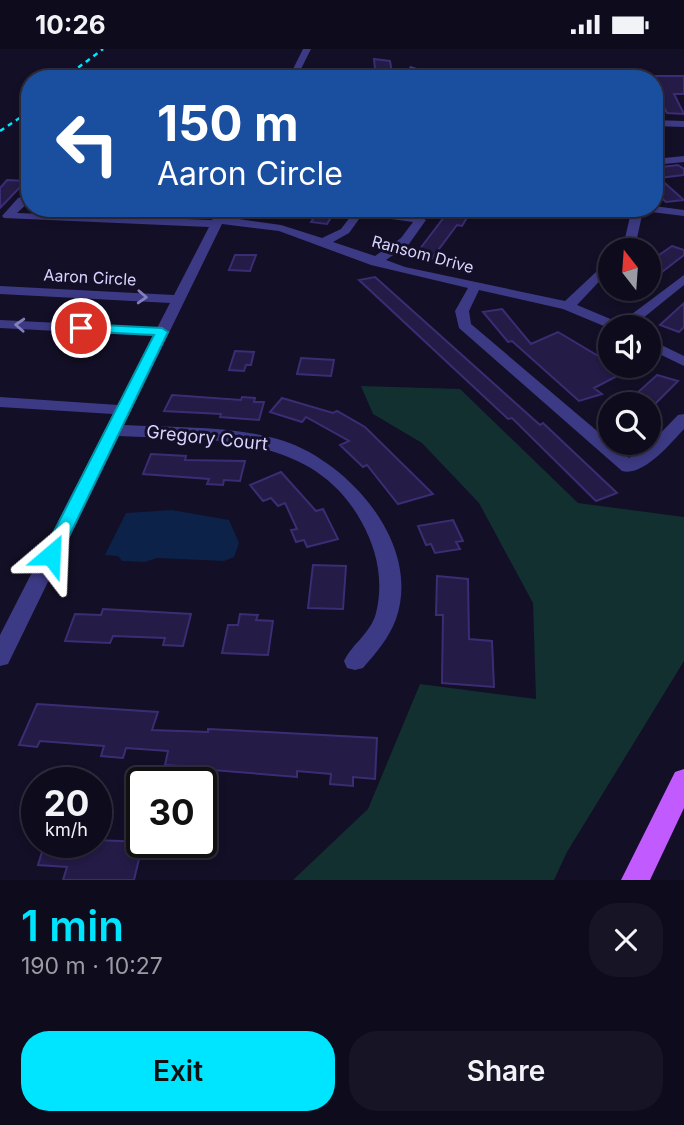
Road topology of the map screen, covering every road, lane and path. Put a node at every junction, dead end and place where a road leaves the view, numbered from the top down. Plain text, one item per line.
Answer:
1 (307, 49) edge
2 (296, 70) edge
3 (663, 123) edge
4 (684, 124) edge
5 (684, 159) edge
6 (663, 161) edge
7 (21, 201) edge
8 (663, 210) edge
9 (684, 213) edge
10 (21, 215) edge
11 (187, 217) edge
12 (355, 217) edge
13 (400, 217) edge
14 (636, 217) edge
15 (220, 218) edge
16 (631, 238) edge
17 (323, 242) junction
18 (375, 262) junction
19 (598, 275) edge
20 (684, 279) edge
21 (475, 286) junction
22 (0, 291) edge
23 (178, 299) junction
24 (568, 306) junction
25 (639, 315) edge
26 (598, 319) edge
27 (0, 324) edge
28 (162, 332) junction
29 (661, 350) edge
30 (684, 362) edge
31 (0, 402) edge
32 (122, 410) junction
33 (684, 419) edge
34 (112, 430) junction
35 (0, 657) edge
36 (355, 661) dead end
37 (684, 781) edge
38 (635, 880) edge

1 - 2 street
3 - 4 street
5 - 6 street
7 - 10 street, Ransom Drive
8 - 9 street
11 - 15 street, Ransom Drive
12 - 17 street
13 - 18 street
14 - 16 street
15 - 17 street, Ransom Drive
15 - 23 street
17 - 18 street, Ransom Drive
18 - 21 street, Ransom Drive
19 - 24 street
20 - 25 street
21 - 24 street, Ransom Drive
21 - 33 street
22 -> 23 street, Aaron Circle
23 - 28 street
24 - 26 street, Ransom Drive
28 -> 27 street
28 - 32 street
29 - 30 street
31 - 32 street
32 - 34 street
34 - 35 street
34 - 36 street, Gregory Court
37 - 38 main road

